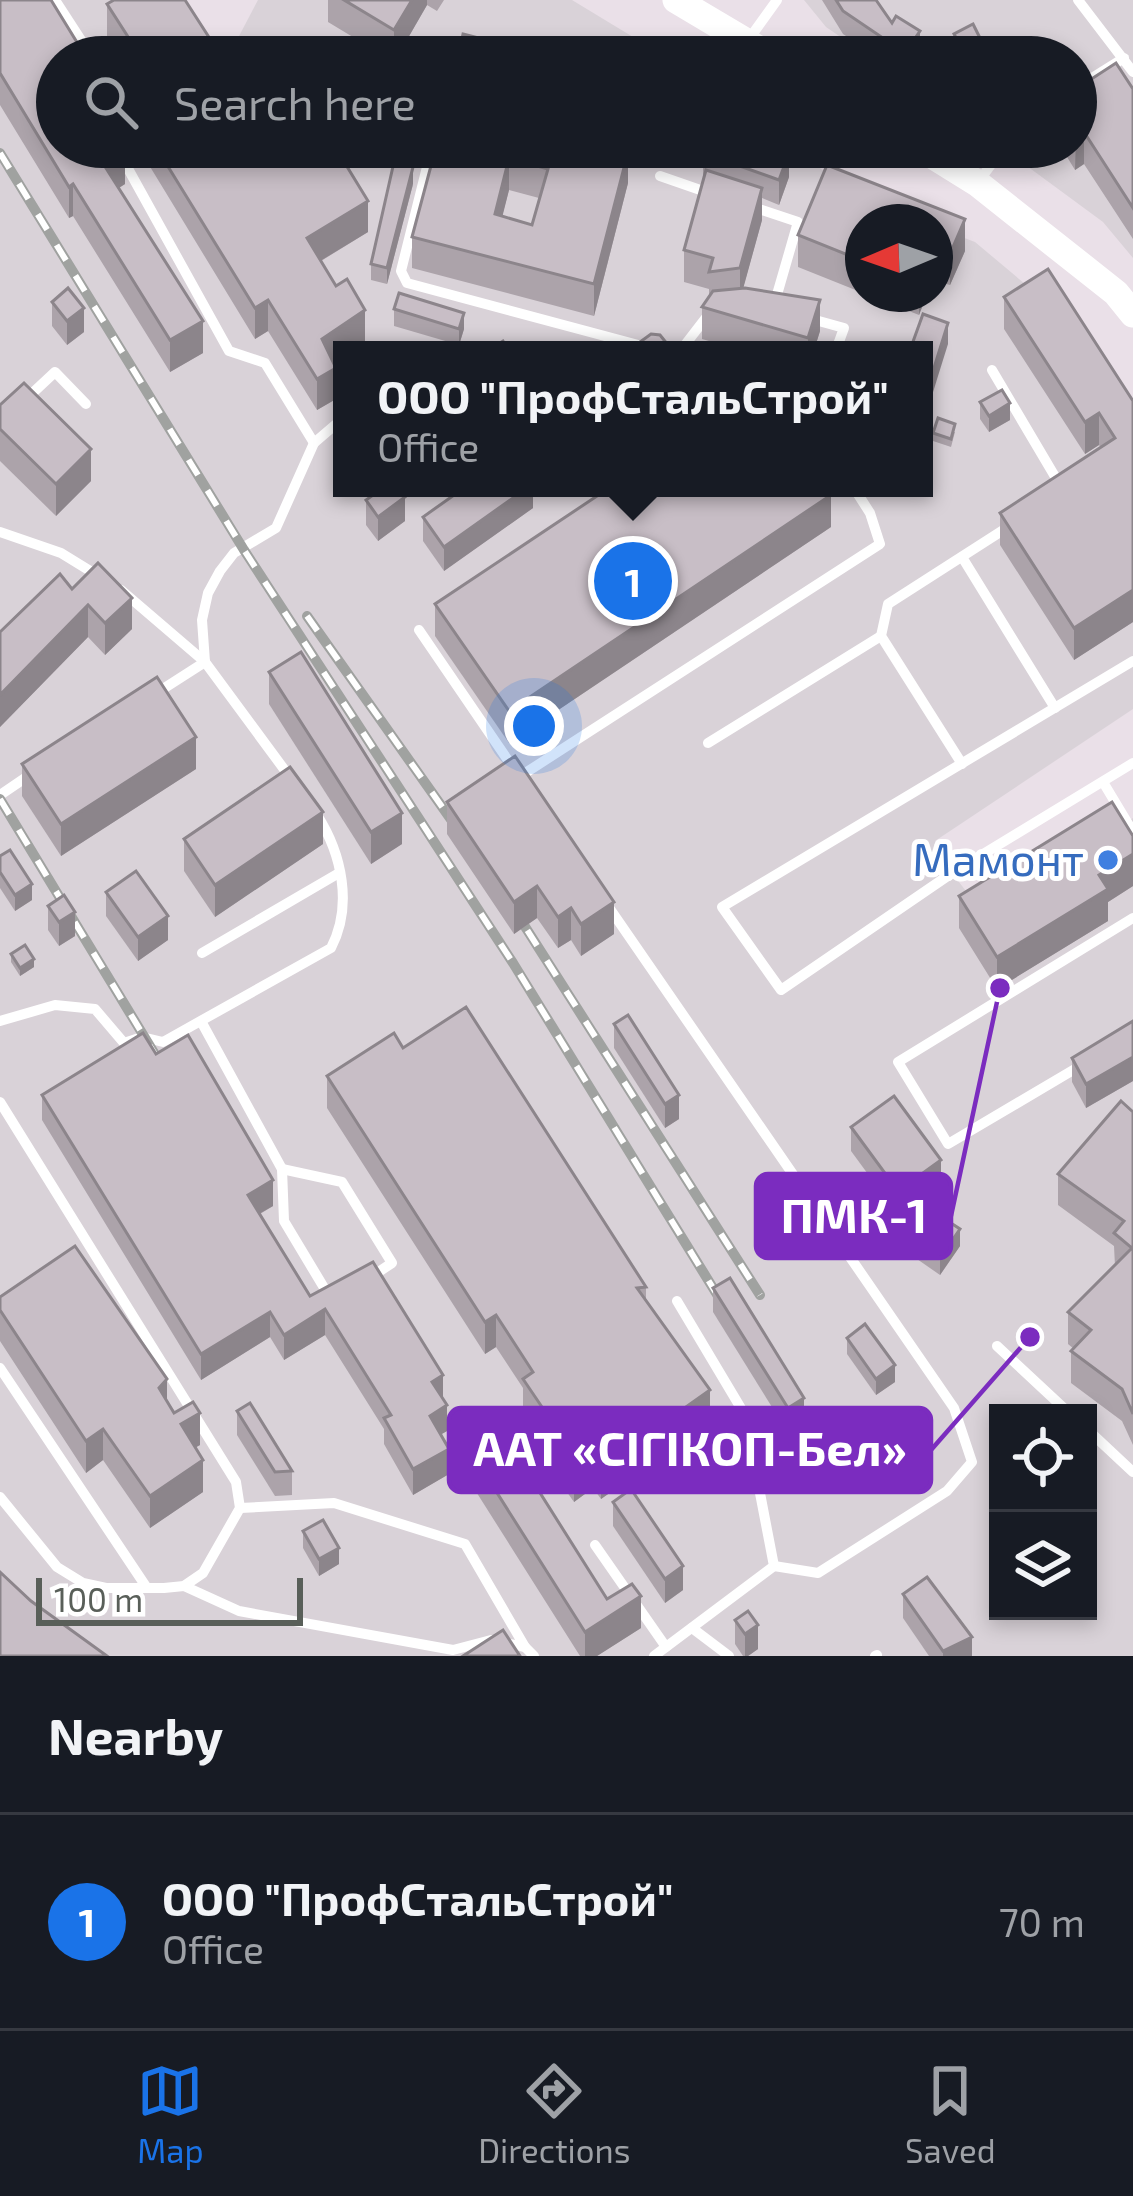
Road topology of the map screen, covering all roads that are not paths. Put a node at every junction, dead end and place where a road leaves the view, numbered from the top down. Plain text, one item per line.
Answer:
1 (55, 0) edge
2 (676, 0) edge
3 (777, 0) edge
4 (1078, 0) edge
5 (78, 36) edge
6 (737, 36) edge
7 (751, 36) edge
8 (1124, 58) junction
9 (1133, 72) edge
10 (1097, 75) edge
11 (127, 168) edge
12 (427, 168) edge
13 (953, 168) edge
14 (988, 168) edge
15 (660, 176) dead end
16 (977, 183) junction
17 (719, 196) edge
18 (739, 202) edge
19 (758, 308) edge
20 (773, 308) junction
21 (726, 310) edge
22 (1133, 314) edge
23 (623, 341) edge
24 (688, 341) edge
25 (839, 341) edge
26 (992, 370) dead end
27 (86, 404) dead end
28 (14, 412) edge
29 (333, 427) edge
30 (314, 443) junction
31 (860, 497) edge
32 (1046, 502) edge
33 (1012, 524) edge
34 (0, 532) edge
35 (962, 557) junction
36 (85, 568) junction
37 (68, 584) edge
38 (419, 630) dead end
39 (881, 636) junction
40 (1133, 661) edge
41 (205, 662) junction
42 (149, 698) edge
43 (1055, 708) junction
44 (708, 743) dead end
45 (1133, 763) edge
46 (962, 764) junction
47 (37, 770) edge
48 (520, 777) junction
49 (1103, 782) junction
50 (302, 794) edge
51 (0, 795) edge
52 (533, 796) edge
53 (312, 809) edge
54 (1133, 832) edge
55 (339, 873) junction
56 (601, 895) edge
57 (1133, 919) edge
58 (202, 953) dead end
59 (0, 1021) edge
60 (202, 1023) junction
61 (1092, 1059) edge
62 (0, 1102) edge
63 (282, 1168) junction
64 (677, 1301) dead end
65 (997, 1346) dead end
66 (0, 1368) edge
67 (1059, 1404) edge
68 (1097, 1438) edge
69 (1133, 1472) edge
70 (0, 1497) edge
71 (240, 1508) junction
72 (596, 1545) dead end
73 (774, 1566) junction
74 (184, 1586) junction
75 (147, 1588) junction
76 (692, 1628) junction
77 (666, 1647) junction
78 (530, 1652) edge
79 (654, 1656) edge
80 (729, 1656) edge

1 - 5 lane
2 - 6 street
3 - 7 lane
4 - 8 lane
8 - 9 lane
8 - 10 lane
11 - 30 lane
12 - 23 lane
13 - 16 street
14 - 16 lane
15 - 17 lane
16 - 22 street
18 - 20 lane
19 - 20 lane
20 - 25 lane
21 - 24 lane
26 - 32 lane
27 - 28 lane
29 - 30 lane
30 - 41 lane
31 - 48 lane
33 - 35 lane
34 - 36 lane
35 - 39 lane
35 - 43 lane
36 - 37 lane
36 - 41 lane
38 - 48 lane
39 - 44 lane
39 - 46 lane
40 - 43 lane
41 - 42 lane
41 - 50 lane
43 - 46 lane
45 - 49 lane
46 - 49 lane
47 - 51 lane
48 - 52 lane
49 - 54 lane
53 - 55 lane
55 - 58 lane
55 - 60 lane
56 - 73 lane
57 - 61 lane
59 - 60 lane
60 - 63 lane
62 - 71 lane
63 - 63 lane
64 - 73 lane
65 - 67 lane
66 - 75 lane
68 - 69 lane
70 - 75 lane
71 - 74 lane
71 - 78 lane
72 - 77 lane
73 - 76 lane
74 - 75 lane
74 - 78 lane
76 - 77 lane
76 - 80 lane
77 - 79 lane

